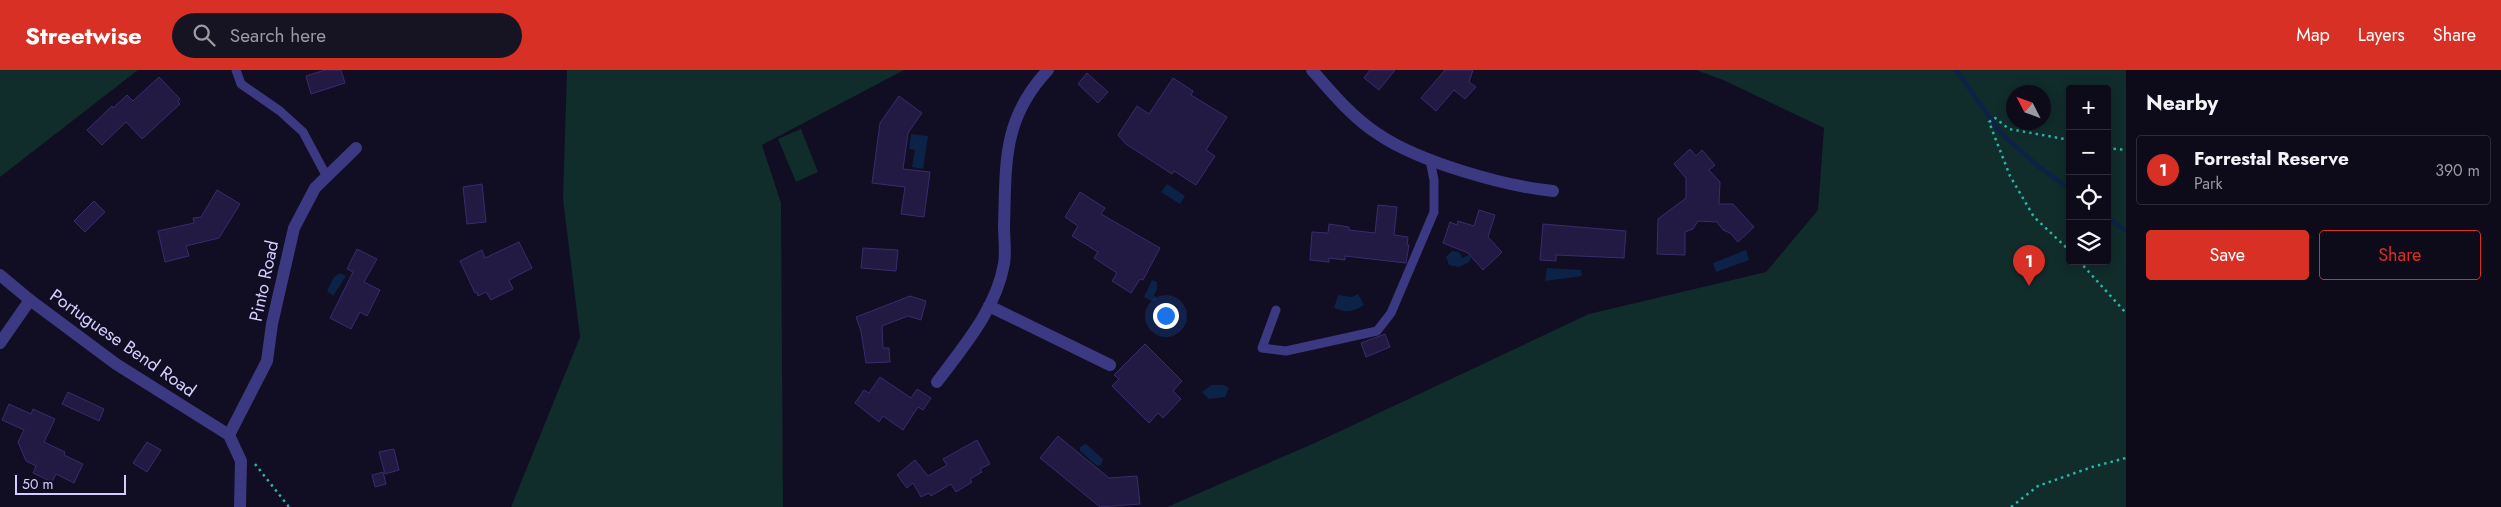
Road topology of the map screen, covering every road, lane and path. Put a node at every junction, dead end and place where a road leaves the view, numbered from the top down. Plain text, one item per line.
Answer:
1 (236, 70) edge
2 (1048, 70) edge
3 (1312, 70) edge
4 (2066, 139) edge
5 (356, 148) dead end
6 (2111, 148) edge
7 (2126, 150) edge
8 (1430, 160) junction
9 (327, 177) junction
10 (1553, 191) dead end
11 (2066, 247) edge
12 (2083, 265) edge
13 (0, 275) edge
14 (30, 300) junction
15 (989, 306) junction
16 (1276, 310) dead end
17 (2126, 314) edge
18 (0, 343) edge
19 (1110, 365) dead end
20 (937, 382) dead end
21 (229, 435) junction
22 (2126, 458) edge
23 (252, 461) dead end
24 (240, 507) edge
25 (289, 507) edge
26 (2010, 507) edge

1 - 9 lane
2 - 15 street
3 - 8 street
4 - 11 path
5 - 9 street, Pinto Road
6 - 7 path
8 - 10 street
8 - 16 lane
9 - 21 street, Pinto Road
12 - 17 path
13 - 14 street, Portuguese Bend Road
14 - 18 street
14 - 21 street, Portuguese Bend Road
15 - 19 street
15 - 20 street
21 - 24 street
22 - 26 path
23 - 25 path

